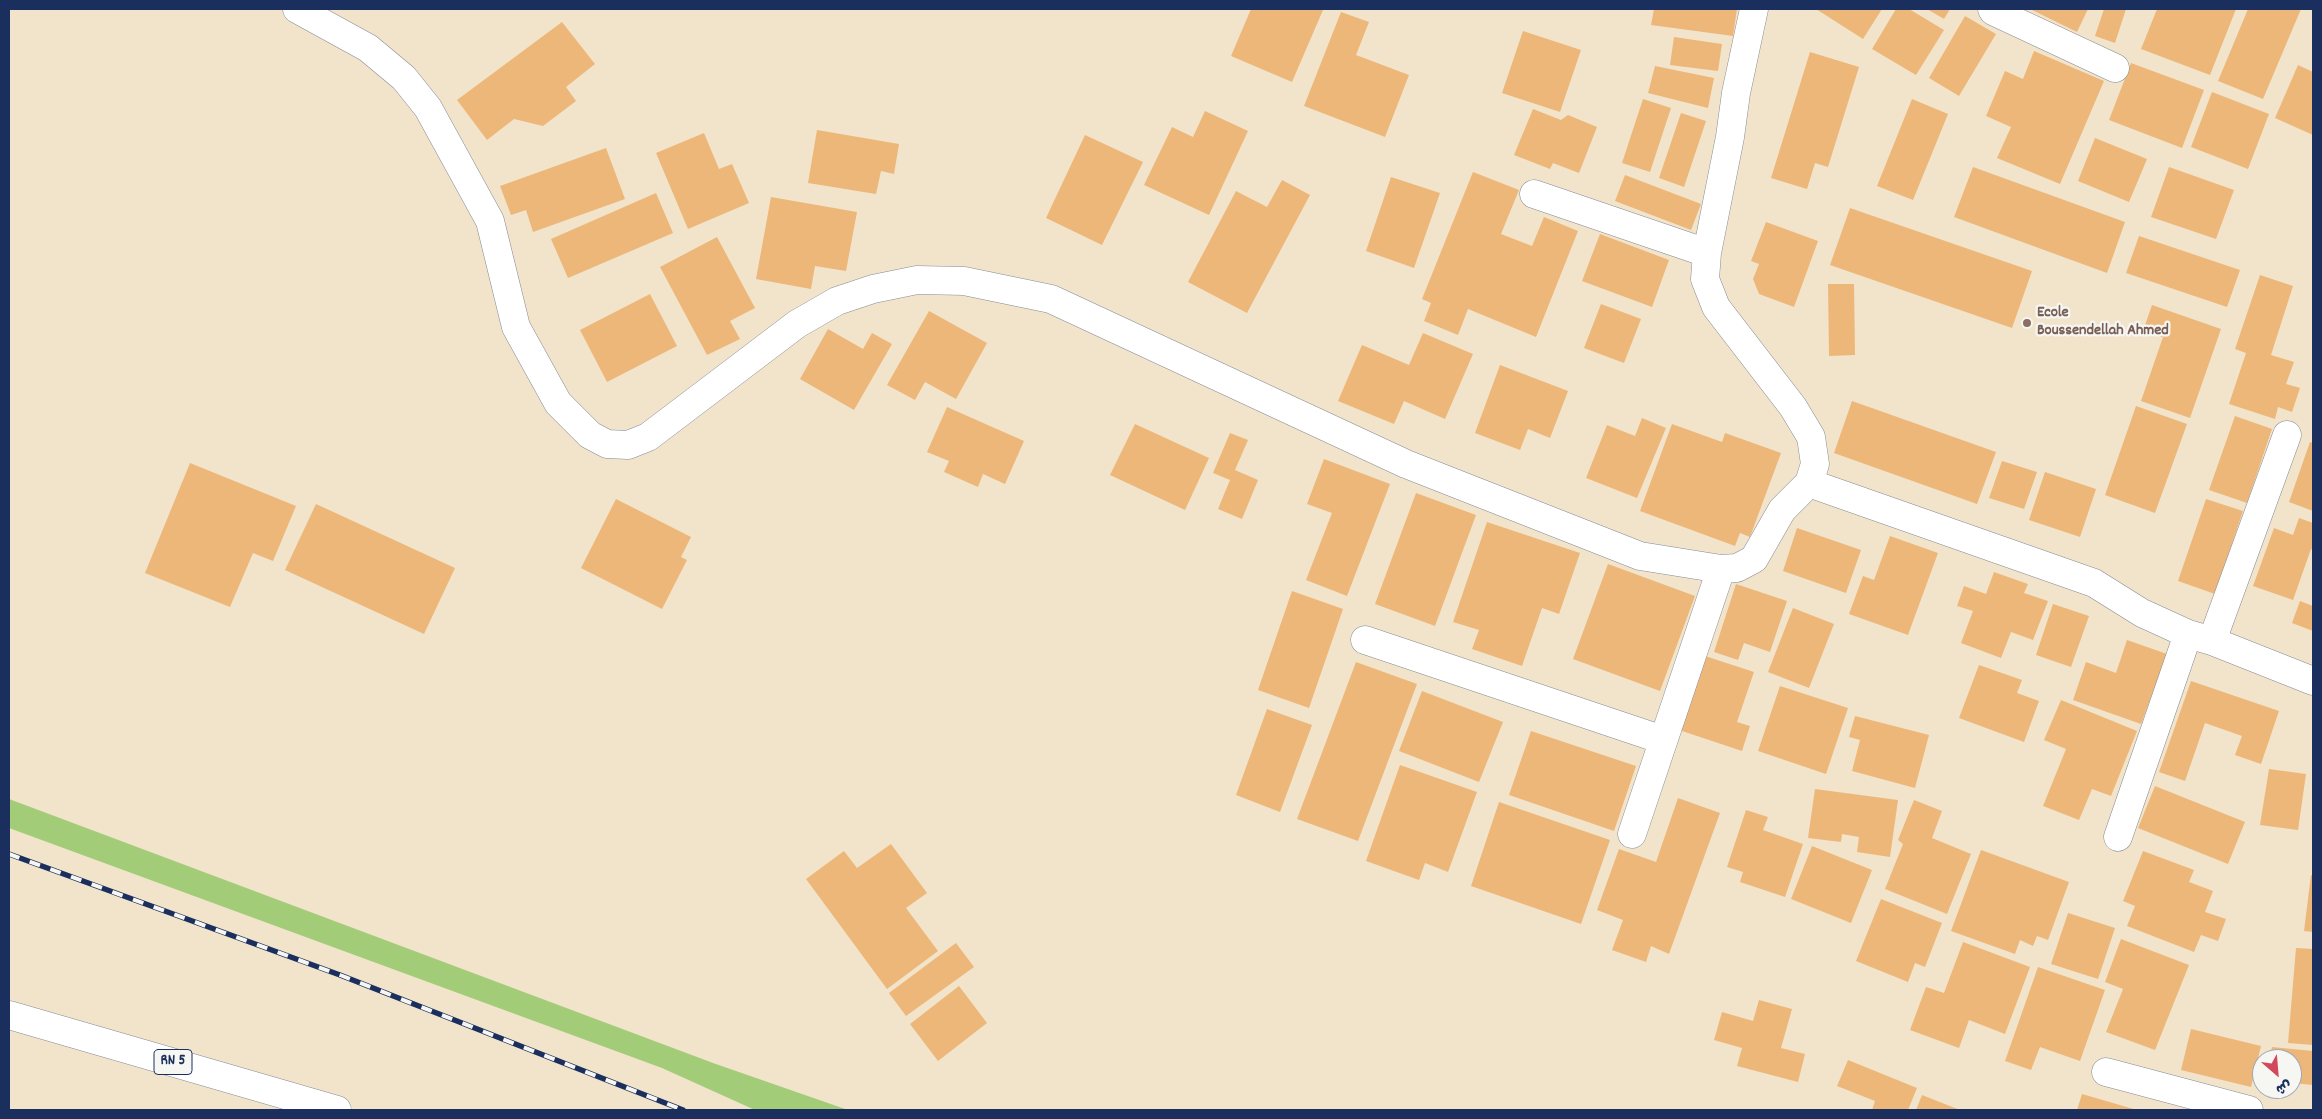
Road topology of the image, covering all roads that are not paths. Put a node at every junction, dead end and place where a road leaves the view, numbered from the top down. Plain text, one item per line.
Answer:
1 (297, 9) edge
2 (1754, 9) edge
3 (1992, 9) edge
4 (2115, 68) dead end
5 (1534, 194) dead end
6 (1707, 253) junction
7 (2287, 435) dead end
8 (1809, 483) junction
9 (1721, 569) junction
10 (2200, 637) junction
11 (1365, 640) dead end
12 (2313, 681) edge
13 (1663, 740) junction
14 (1632, 834) dead end
15 (2118, 837) dead end
16 (9, 1015) edge
17 (2106, 1072) dead end
18 (337, 1110) edge
19 (2249, 1110) edge

1 - 9 street
2 - 6 street
3 - 4 street
5 - 6 street
6 - 8 street
7 - 10 street
8 - 9 street
8 - 10 street
9 - 13 street
10 - 12 street
10 - 15 street
11 - 13 street
13 - 14 street
16 - 18 street, RN 5
17 - 19 street

